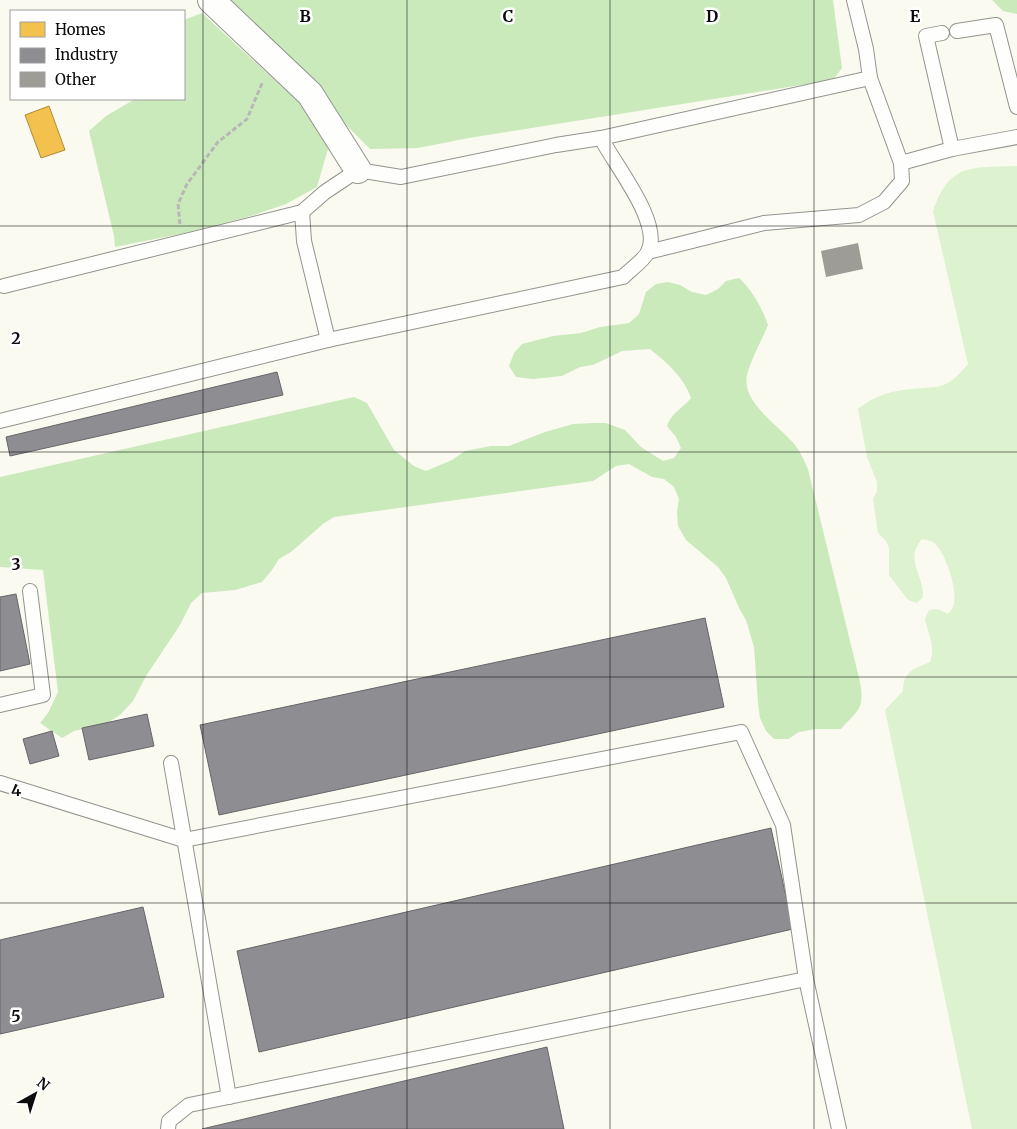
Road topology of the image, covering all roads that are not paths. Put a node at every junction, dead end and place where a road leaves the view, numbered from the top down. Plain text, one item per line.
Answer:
1 (211, 0) edge
2 (854, 0) edge
3 (957, 30) dead end
4 (942, 33) dead end
5 (870, 78) junction
6 (1017, 107) edge
7 (1017, 137) edge
8 (601, 138) junction
9 (952, 149) junction
10 (901, 163) junction
11 (358, 170) junction
12 (302, 212) junction
13 (648, 252) junction
14 (4, 286) dead end
15 (328, 340) junction
16 (0, 421) edge
17 (30, 591) dead end
18 (0, 705) edge
19 (171, 763) dead end
20 (0, 783) edge
21 (184, 840) junction
22 (806, 980) junction
23 (228, 1097) junction
24 (168, 1129) edge
25 (839, 1129) edge

1 - 11 street
2 - 5 lane
3 - 6 lane
4 - 9 lane
5 - 8 lane
5 - 10 lane
7 - 9 lane
8 - 11 lane
8 - 13 lane
9 - 10 lane
10 - 13 lane
11 - 12 lane
12 - 14 lane
12 - 15 lane
13 - 15 lane
15 - 16 lane
17 - 18 lane
19 - 21 lane
20 - 21 lane
21 - 22 lane
21 - 23 lane
22 - 23 lane
22 - 25 lane
23 - 24 lane

